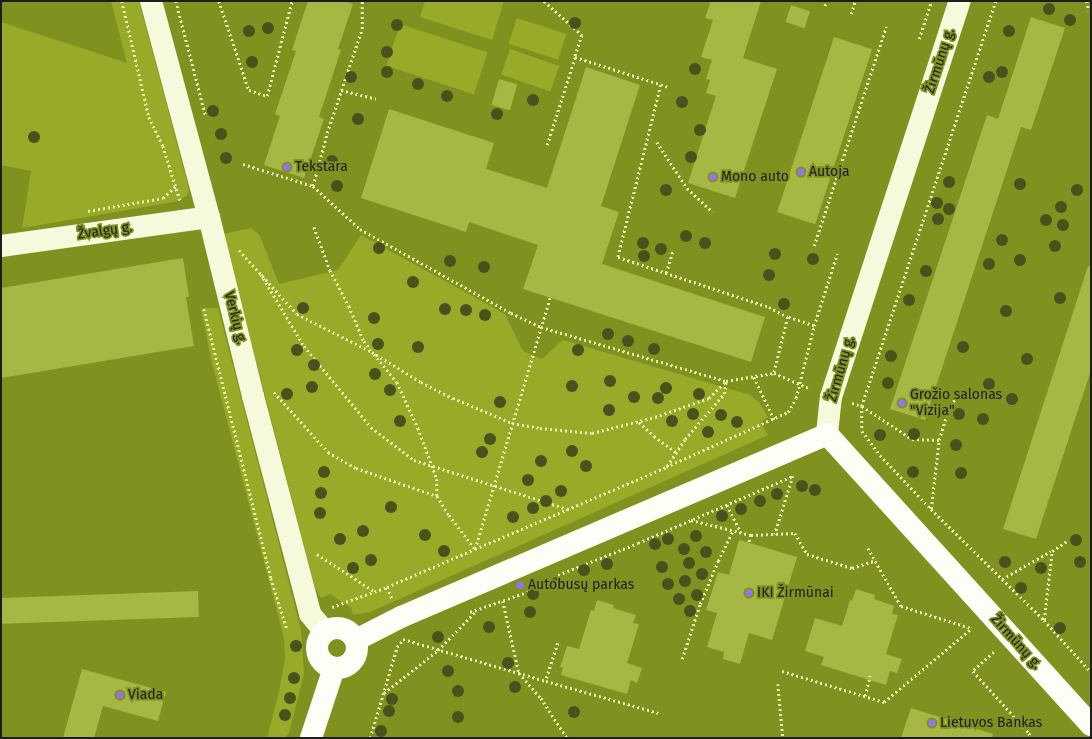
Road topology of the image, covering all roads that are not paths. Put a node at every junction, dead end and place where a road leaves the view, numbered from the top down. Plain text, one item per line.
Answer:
1 (151, 1) edge
2 (960, 1) edge
3 (209, 217) junction
4 (1, 246) edge
5 (827, 434) junction
6 (326, 632) junction
7 (356, 640) junction
8 (334, 668) junction
9 (1091, 724) edge
10 (311, 738) edge

1 - 3 main road, Verkių g.
2 - 5 main road, Žirmūnų g.
3 - 4 main road, Žvalgų g.
3 - 6 main road, Verkių g.
5 - 7 main road
5 - 9 main road, Žirmūnų g.
6 - 7 main road
6 - 8 main road
7 - 8 main road
8 - 10 main road

